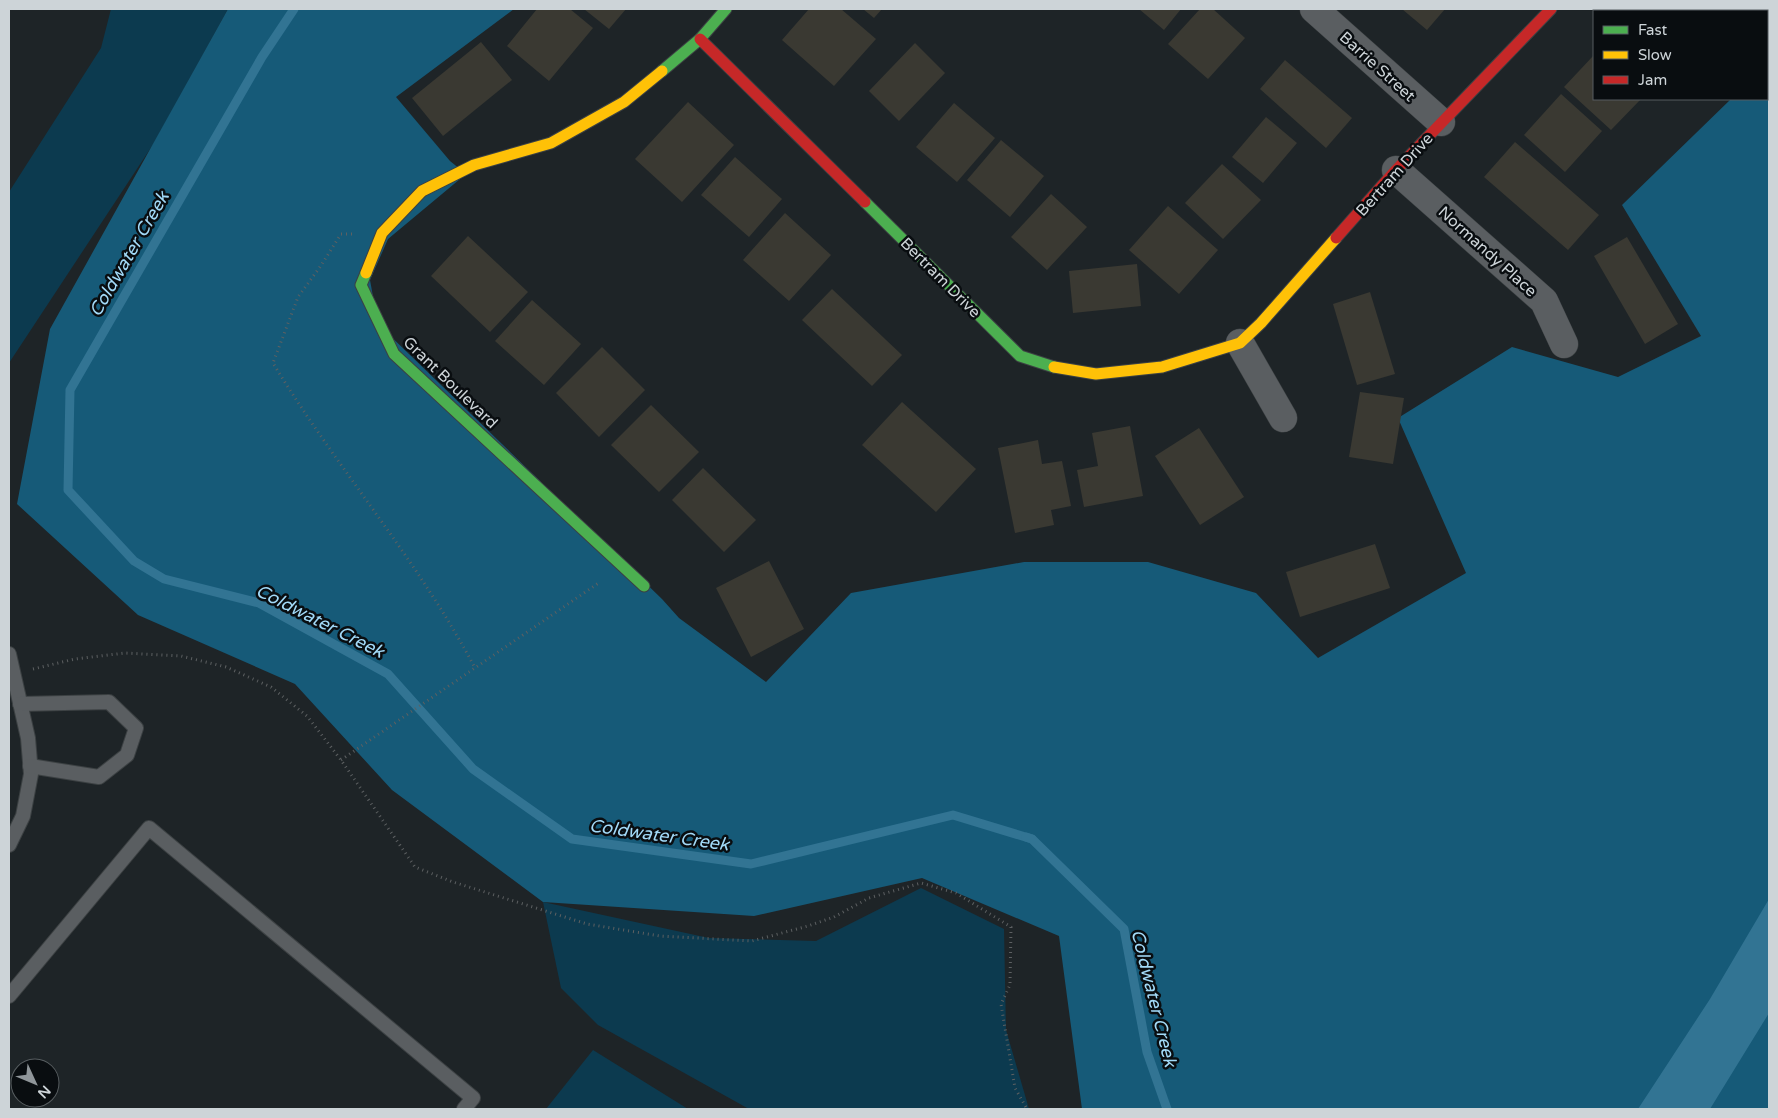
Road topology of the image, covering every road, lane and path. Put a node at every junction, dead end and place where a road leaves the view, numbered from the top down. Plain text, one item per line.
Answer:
1 (726, 9) edge
2 (1314, 9) edge
3 (1551, 9) edge
4 (700, 40) junction
5 (1441, 122) junction
6 (1396, 170) junction
7 (382, 233) junction
8 (1240, 343) junction
9 (1564, 344) dead end
10 (1283, 418) dead end
11 (622, 566) junction
12 (644, 586) dead end
13 (9, 654) edge
14 (475, 668) junction
15 (13, 674) junction
16 (20, 704) junction
17 (341, 760) junction
18 (30, 766) junction
19 (9, 845) edge
20 (9, 996) edge
21 (464, 1109) edge
22 (1027, 1109) edge

1 - 4 street, Grant Boulevard
2 - 5 street, Barrie Street
3 - 5 street, Bertram Drive
4 - 7 street, Grant Boulevard
4 - 8 street, Bertram Drive
5 - 6 street, Bertram Drive
6 - 8 street, Bertram Drive
6 - 9 street, Normandy Place
7 - 11 street, Grant Boulevard
7 - 14 path
8 - 10 street
11 - 12 street, Grant Boulevard
11 - 14 path
13 - 15 lane
14 - 17 path
15 - 16 lane
15 - 17 path
16 - 18 lane
16 - 18 lane
17 - 22 path
18 - 19 lane
20 - 21 lane

